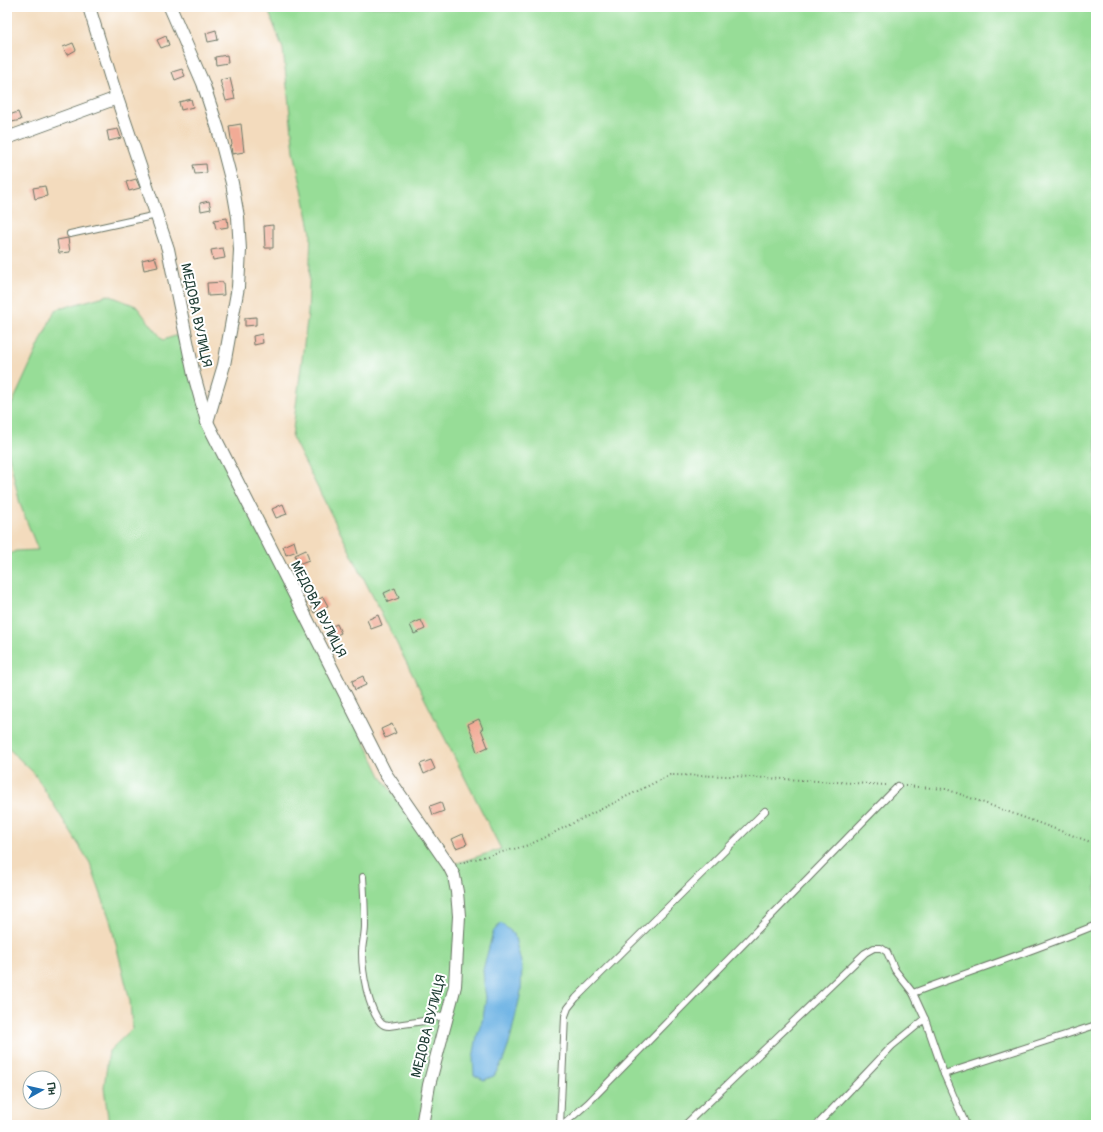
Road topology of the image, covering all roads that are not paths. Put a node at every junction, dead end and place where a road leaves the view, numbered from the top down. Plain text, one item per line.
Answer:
1 (89, 7) edge
2 (170, 7) edge
3 (117, 98) junction
4 (7, 138) edge
5 (157, 215) junction
6 (70, 234) dead end
7 (207, 422) junction
8 (898, 786) dead end
9 (765, 811) dead end
10 (363, 877) dead end
11 (1096, 925) edge
12 (914, 993) junction
13 (448, 1014) junction
14 (925, 1019) junction
15 (1096, 1025) edge
16 (944, 1074) junction
17 (1096, 1124) edge
18 (424, 1125) edge
19 (561, 1125) edge
20 (685, 1125) edge
21 (817, 1125) edge
22 (966, 1125) edge
23 (1092, 1125) edge

1 - 3 street, МЕДОВА ВУЛИЦЯ
2 - 7 street
3 - 4 street
3 - 5 street, МЕДОВА ВУЛИЦЯ
5 - 6 lane
5 - 7 street, МЕДОВА ВУЛИЦЯ
7 - 13 street, МЕДОВА ВУЛИЦЯ
8 - 19 lane
9 - 19 lane
10 - 13 lane
11 - 12 lane
12 - 14 lane
12 - 20 lane
13 - 18 street, МЕДОВА ВУЛИЦЯ
14 - 16 lane
14 - 21 lane
15 - 16 lane
16 - 22 lane
17 - 23 lane

